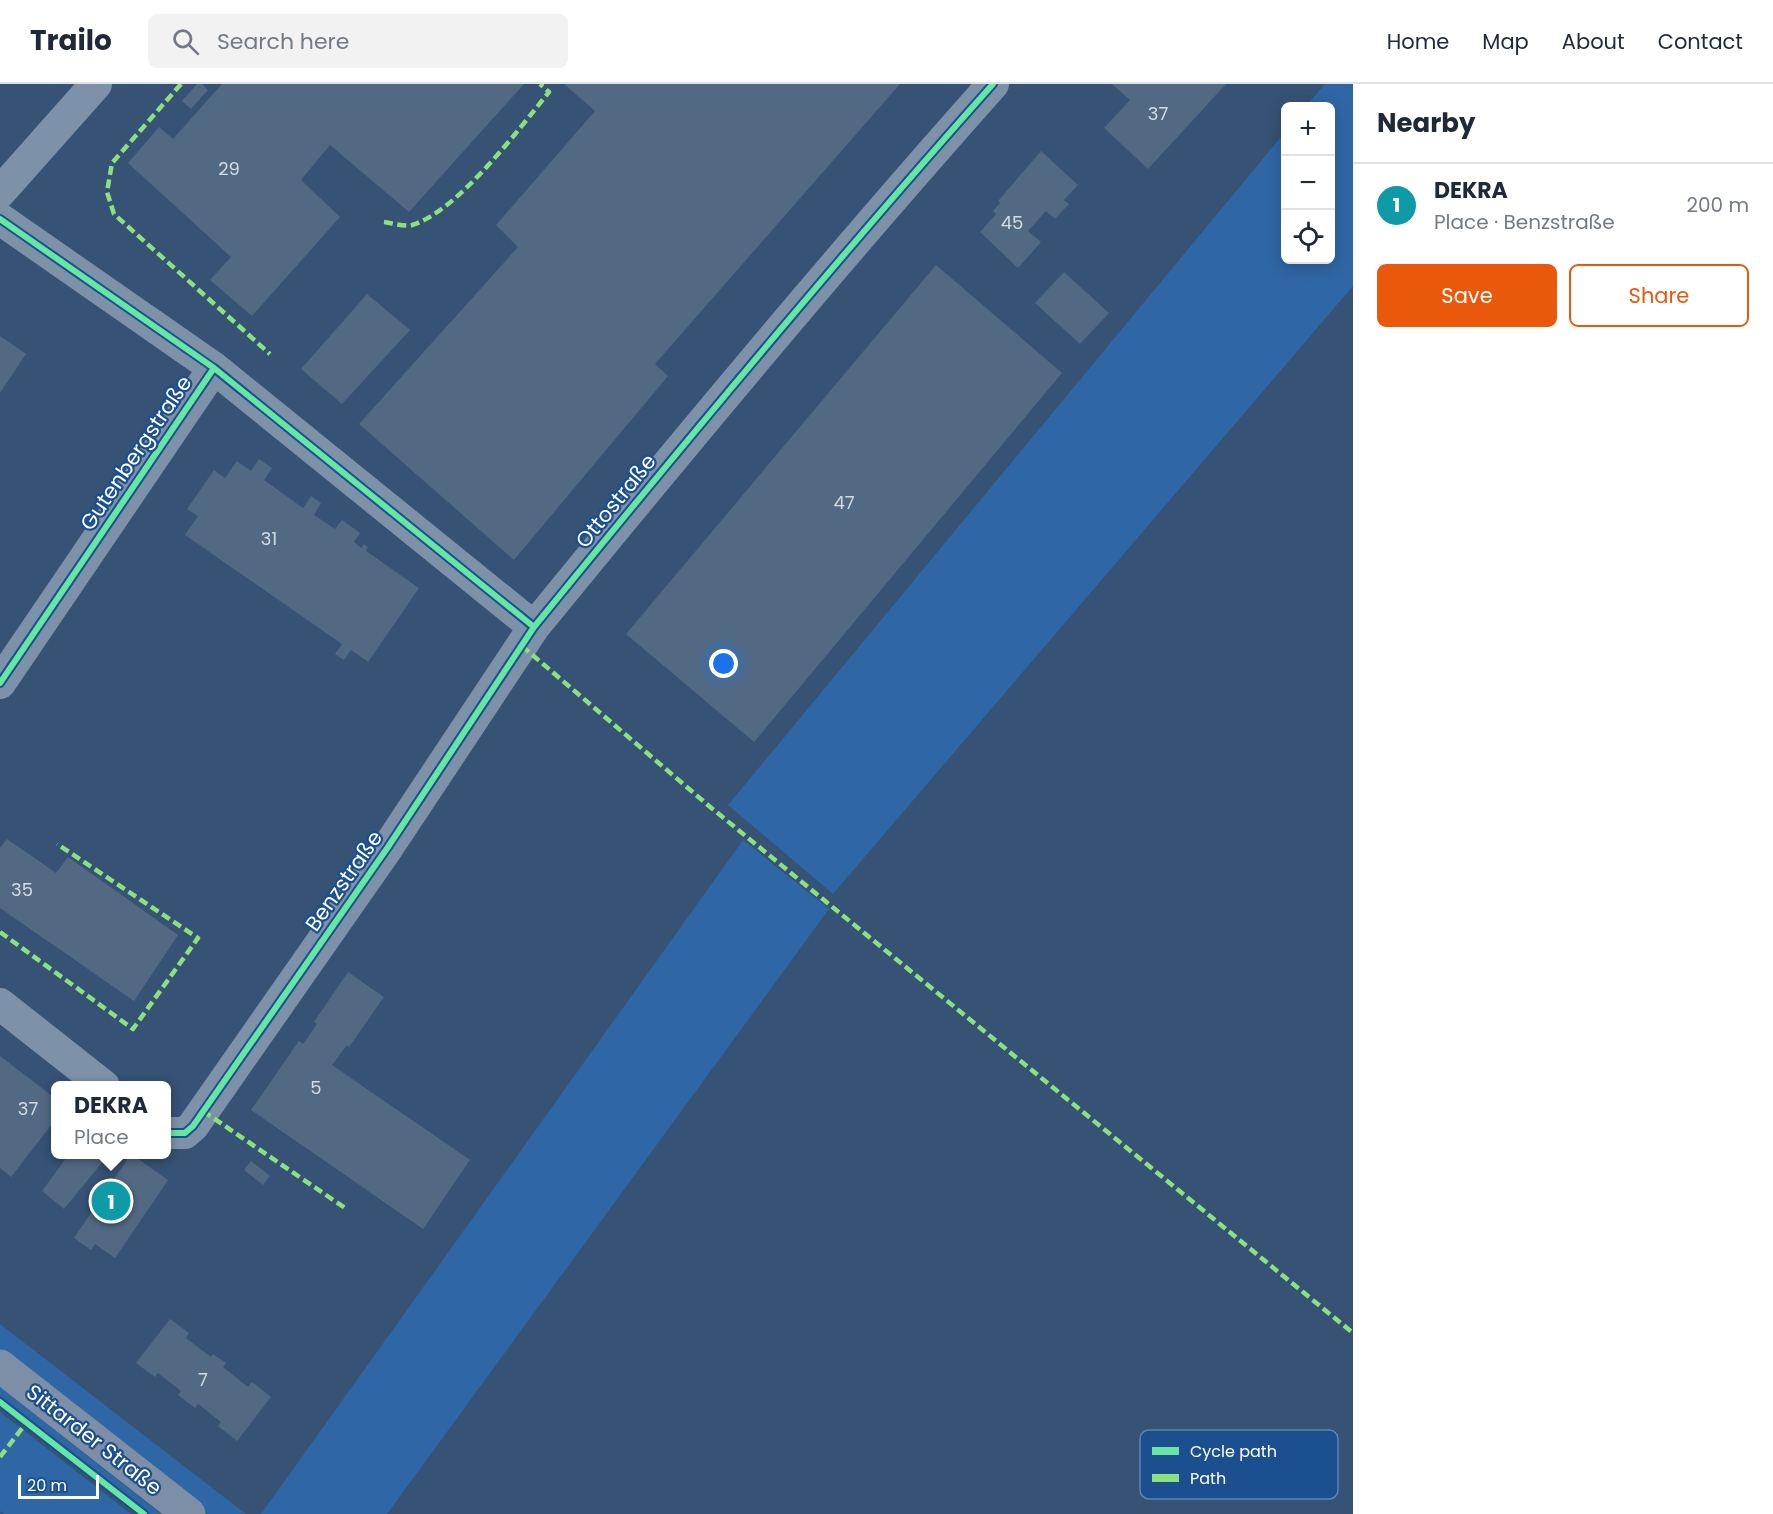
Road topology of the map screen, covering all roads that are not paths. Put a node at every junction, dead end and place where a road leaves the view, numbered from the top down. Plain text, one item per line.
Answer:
1 (96, 84) edge
2 (993, 84) edge
3 (0, 192) edge
4 (0, 219) edge
5 (214, 368) junction
6 (534, 627) junction
7 (0, 683) edge
8 (0, 1004) edge
9 (98, 1081) edge
10 (171, 1133) edge
11 (0, 1366) edge
12 (189, 1514) edge

1 - 3 street
2 - 6 street, Ottostraße
4 - 5 street, Gutenbergstraße
5 - 6 street
5 - 7 street, Gutenbergstraße
6 - 10 street, Benzstraße
8 - 9 street
11 - 12 main road, Sittarder Straße

